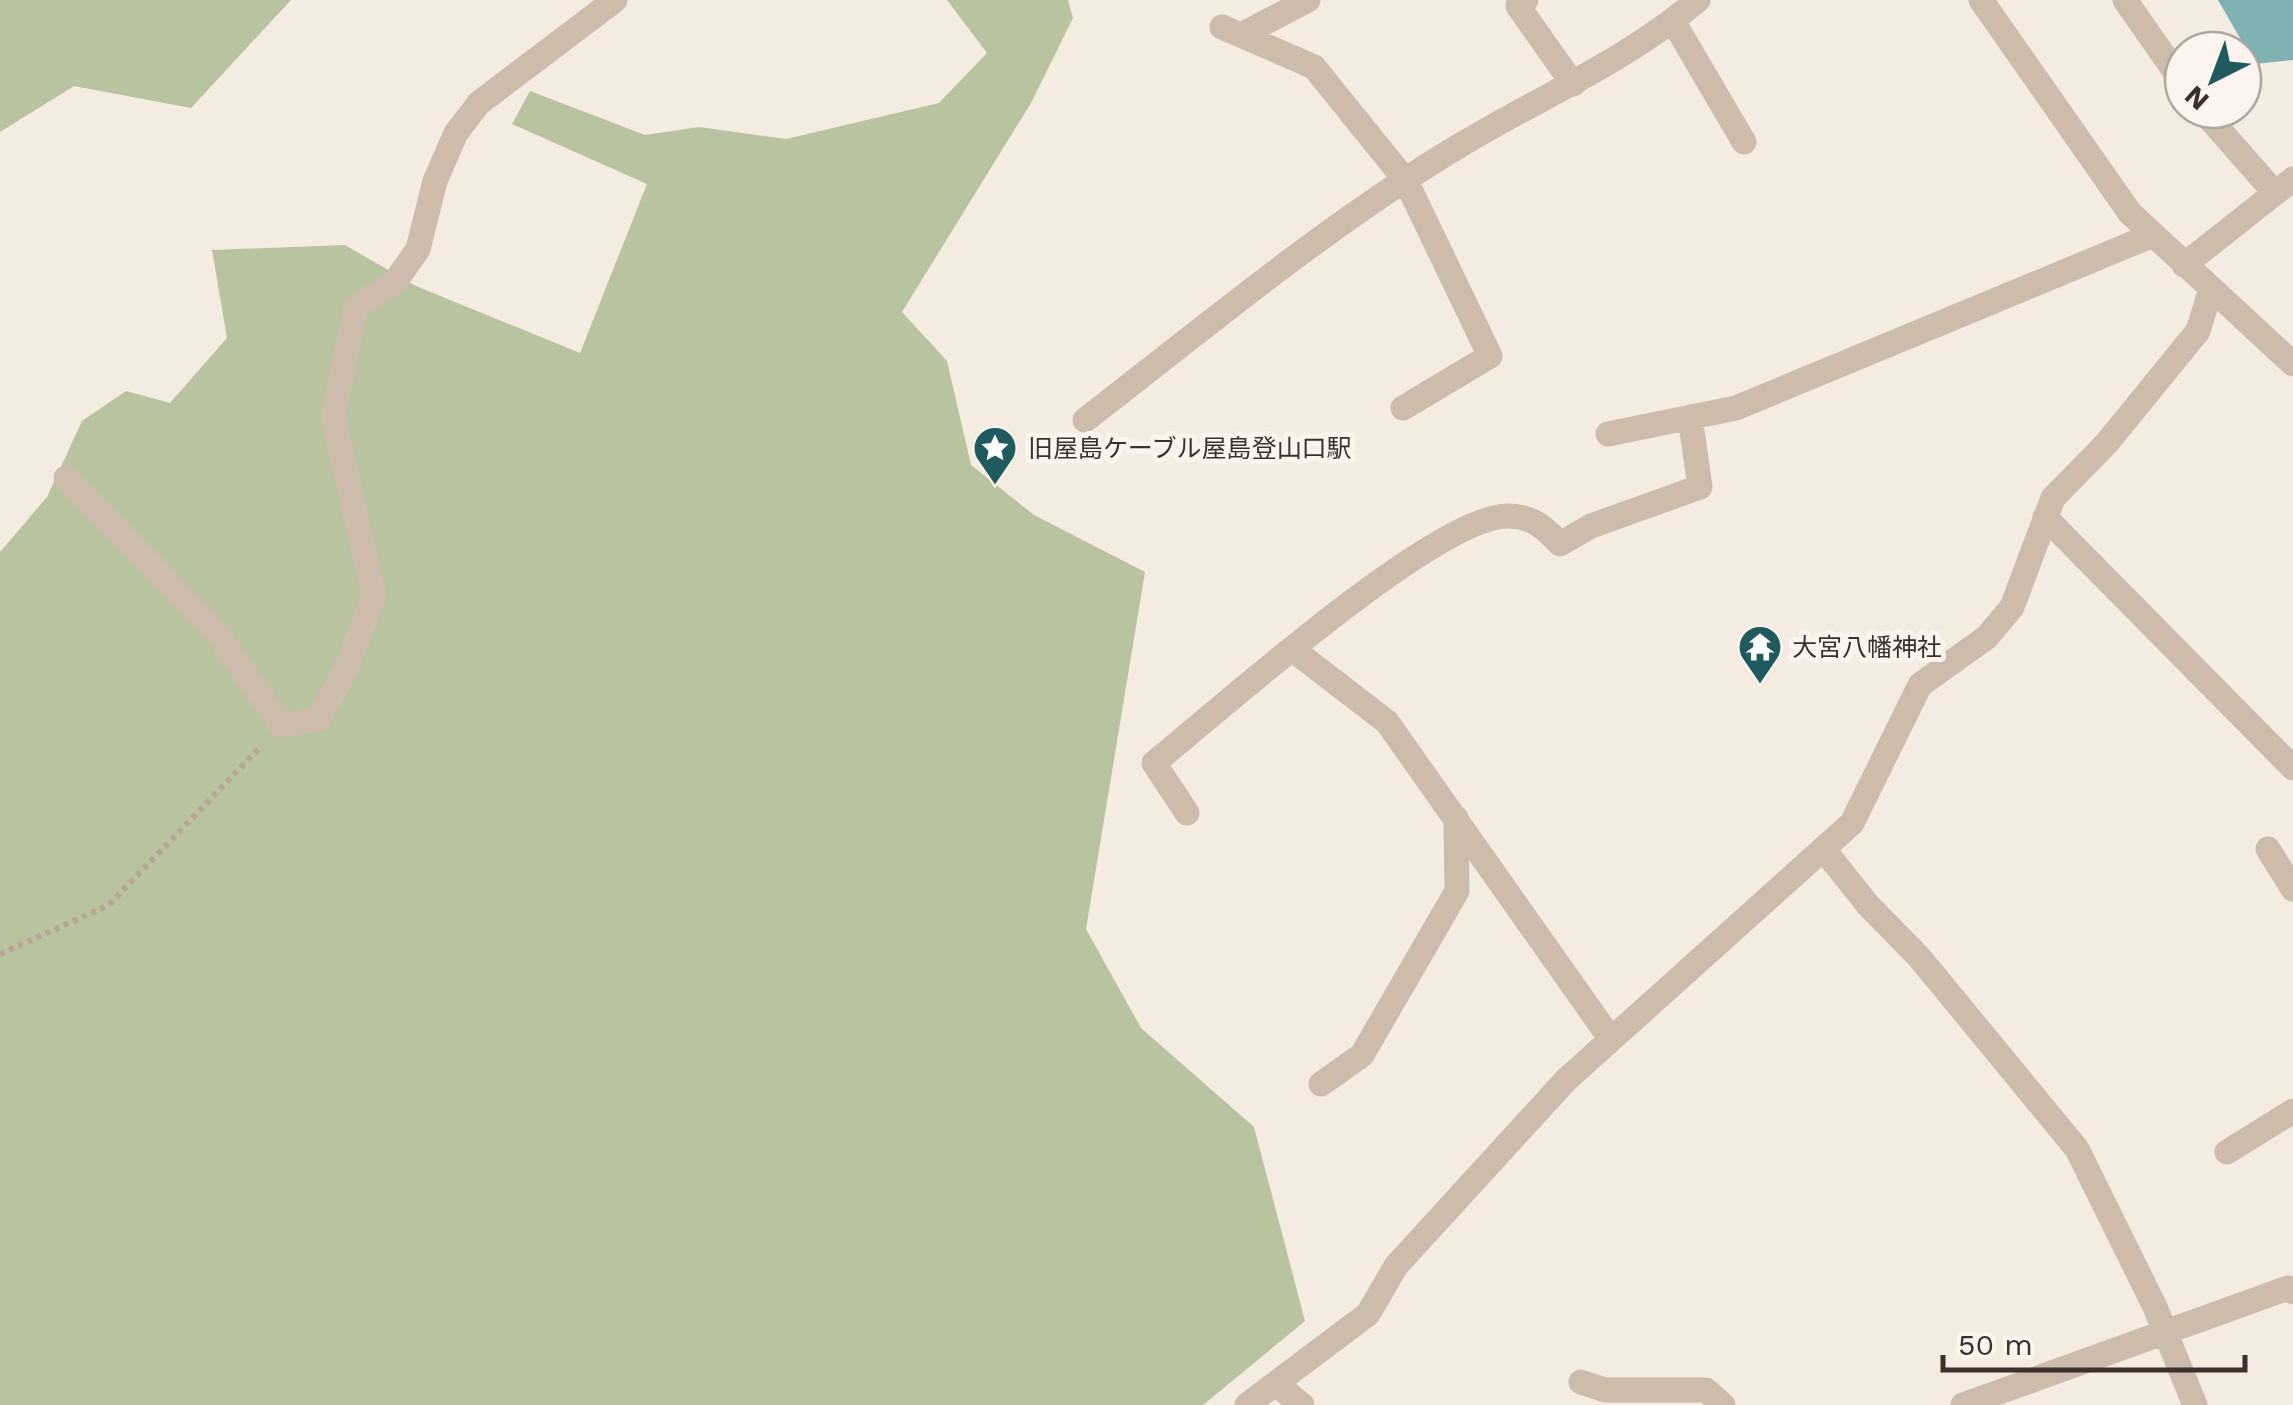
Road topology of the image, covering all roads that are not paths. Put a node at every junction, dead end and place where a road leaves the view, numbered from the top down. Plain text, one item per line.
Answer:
1 (615, 0) edge
2 (1308, 0) edge
3 (1526, 0) edge
4 (1698, 0) edge
5 (1981, 0) edge
6 (2125, 0) edge
7 (1673, 21) junction
8 (2163, 54) edge
9 (1574, 84) junction
10 (2224, 130) edge
11 (1744, 142) dead end
12 (1406, 181) junction
13 (2284, 186) edge
14 (2153, 236) junction
15 (2184, 265) junction
16 (2211, 289) junction
17 (2293, 364) edge
18 (1403, 408) dead end
19 (1690, 417) junction
20 (1085, 420) dead end
21 (1608, 434) dead end
22 (66, 478) dead end
23 (2045, 518) junction
24 (1292, 649) junction
25 (2293, 768) edge
26 (1186, 813) dead end
27 (1456, 818) junction
28 (2268, 850) dead end
29 (1825, 851) junction
30 (2293, 889) edge
31 (1610, 1038) junction
32 (1321, 1084) dead end
33 (2293, 1111) edge
34 (2227, 1152) dead end
35 (2293, 1292) edge
36 (2166, 1332) junction
37 (1581, 1382) dead end
38 (1276, 1384) junction
39 (1247, 1405) edge
40 (1302, 1405) edge
41 (1722, 1405) edge
42 (1962, 1405) edge
43 (2195, 1405) edge

1 - 22 street
2 - 12 street
3 - 9 street
4 - 7 street
5 - 14 street
6 - 8 street
7 - 9 street
7 - 11 street
9 - 12 street
10 - 13 street
12 - 18 street
12 - 20 street
13 - 15 street
14 - 15 street
14 - 19 street
15 - 16 street
16 - 17 street
16 - 23 street
19 - 21 street
19 - 24 street
23 - 25 street
23 - 29 street
24 - 26 street
24 - 27 street
27 - 31 street
27 - 32 street
28 - 30 street
29 - 31 street
29 - 36 street
31 - 38 street
33 - 34 street
35 - 36 street
36 - 42 street
36 - 43 street
37 - 41 street
38 - 39 street
38 - 40 street

